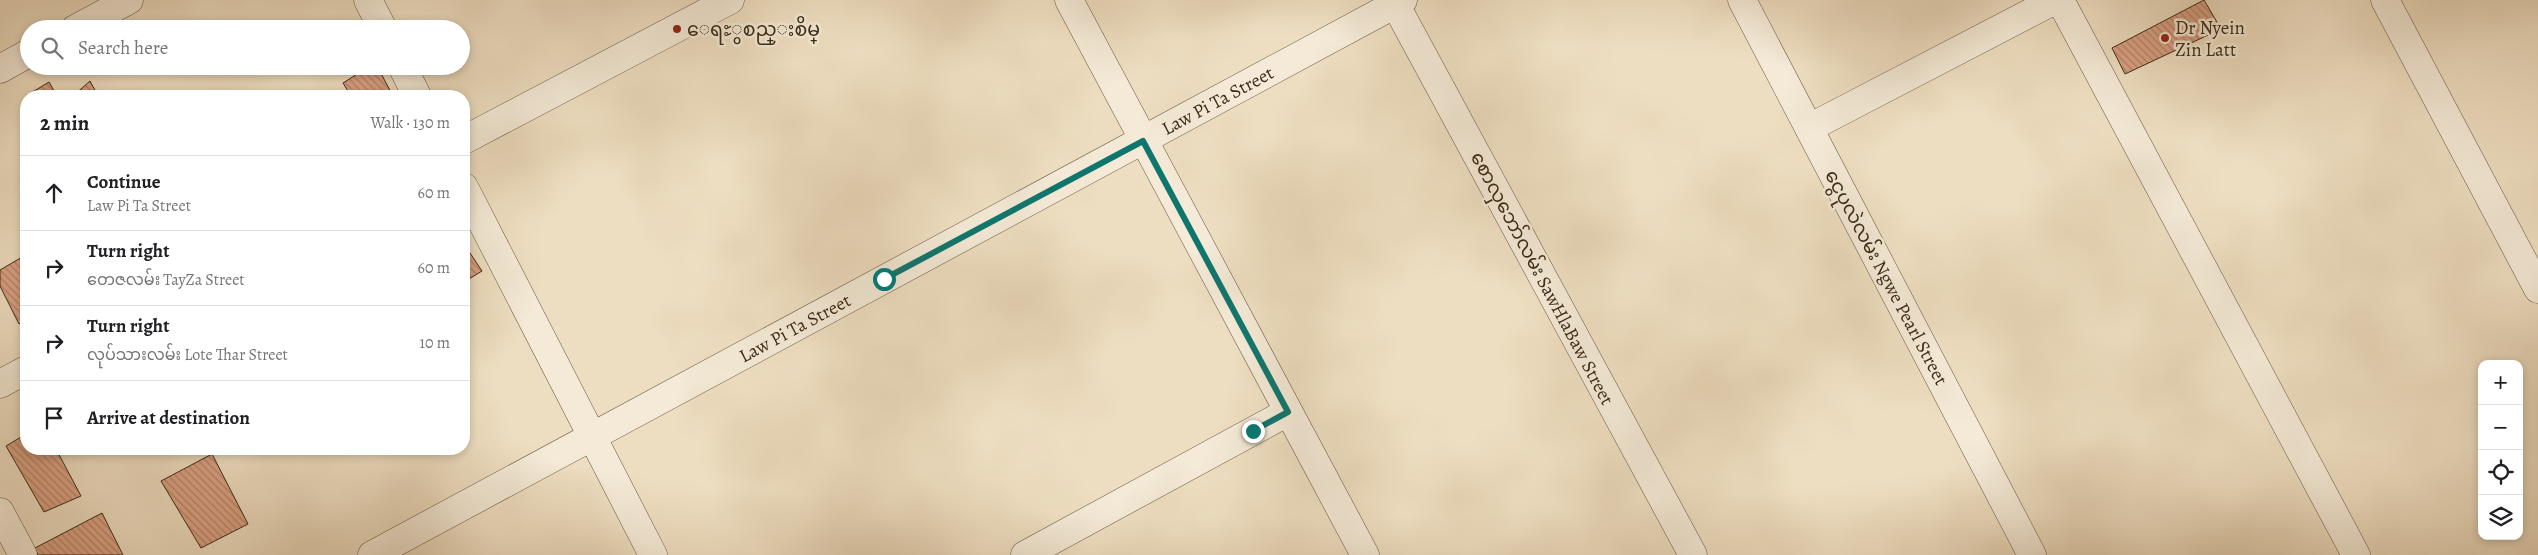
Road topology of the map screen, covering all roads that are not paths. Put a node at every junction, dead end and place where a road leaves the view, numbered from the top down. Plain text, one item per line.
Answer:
1 (128, 0) edge
2 (368, 0) edge
3 (730, 0) edge
4 (1069, 0) edge
5 (1742, 0) edge
6 (2055, 0) edge
7 (2060, 0) edge
8 (2385, 0) edge
9 (1397, 2) edge
10 (91, 20) edge
11 (378, 20) edge
12 (20, 58) edge
13 (0, 69) edge
14 (406, 75) edge
15 (414, 90) edge
16 (1809, 128) junction
17 (470, 137) edge
18 (1143, 141) junction
19 (470, 199) edge
20 (2538, 289) edge
21 (20, 373) edge
22 (0, 384) edge
23 (1288, 412) junction
24 (591, 436) junction
25 (0, 512) edge
26 (23, 555) edge
27 (372, 555) edge
28 (653, 555) edge
29 (1025, 555) edge
30 (1365, 555) edge
31 (1693, 555) edge
32 (2032, 555) edge
33 (2356, 555) edge

1 - 10 street
2 - 11 street
3 - 17 street
4 - 18 street
5 - 16 street, ငွေပုလဲလမ်း Ngwe Pearl Street
6 - 16 street
7 - 33 street
8 - 20 street
9 - 18 street, Law Pi Ta Street
9 - 31 street, စောလှဘော်လမ်း SawHlaBaw Street
12 - 13 street
14 - 15 street
16 - 32 street, ငွေပုလဲလမ်း Ngwe Pearl Street
18 - 23 street
18 - 24 street, Law Pi Ta Street
19 - 24 street
21 - 22 street
23 - 29 street
23 - 30 street
24 - 27 street, Law Pi Ta Street
24 - 28 street
25 - 26 street

